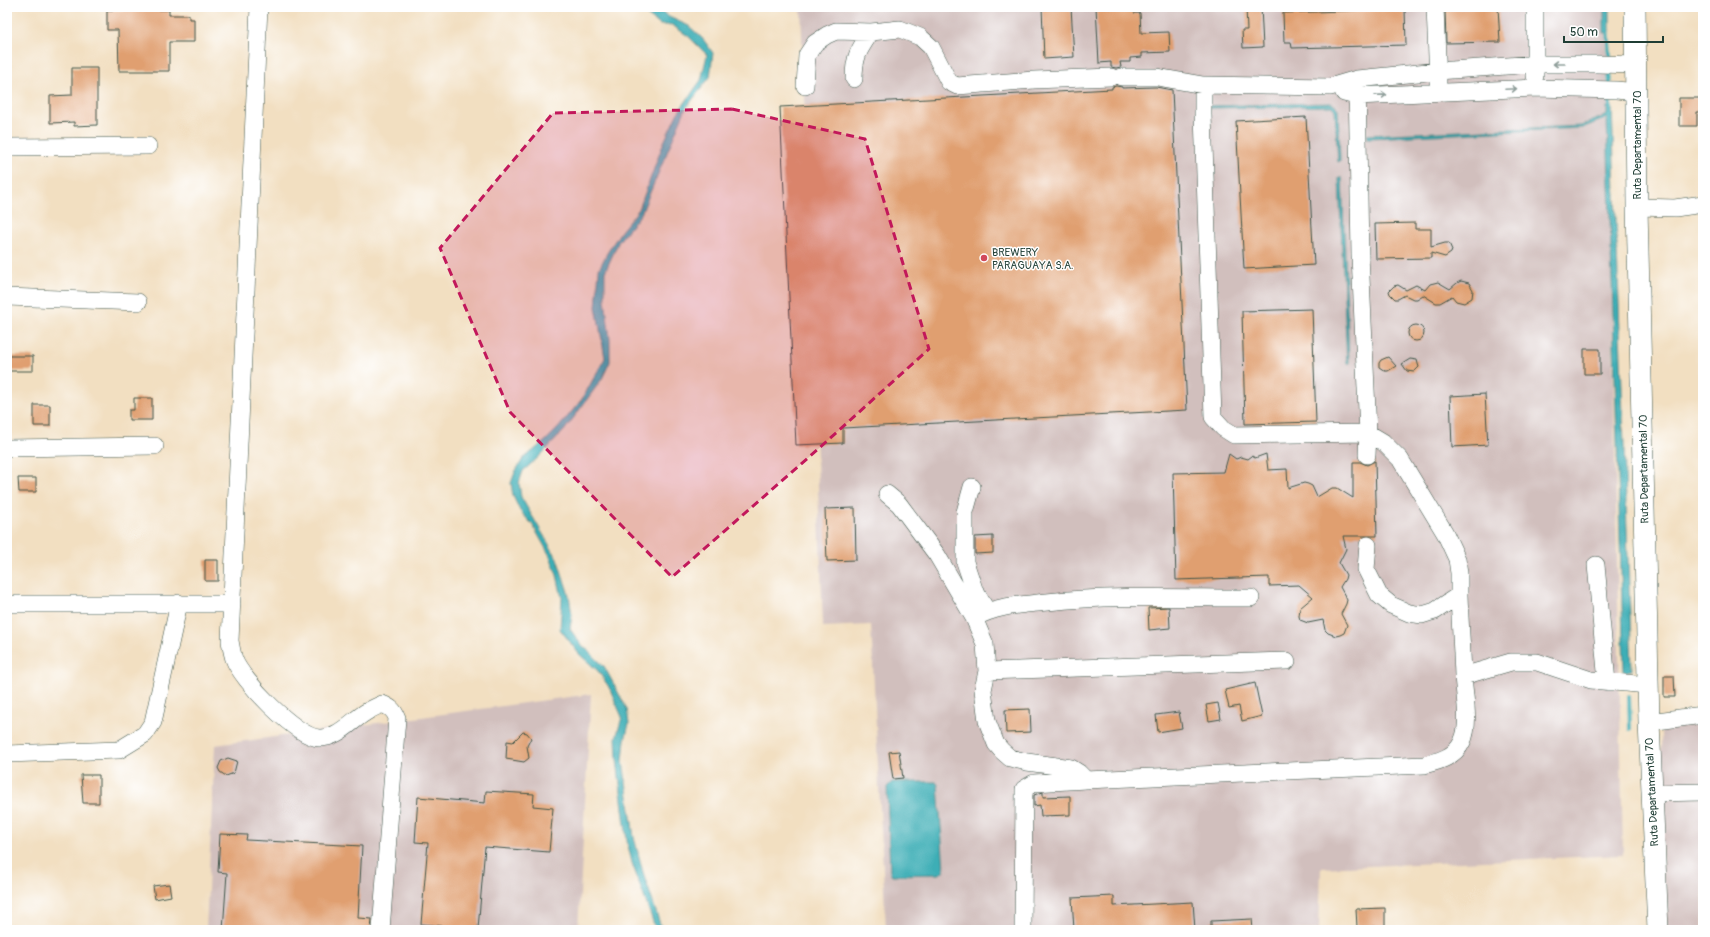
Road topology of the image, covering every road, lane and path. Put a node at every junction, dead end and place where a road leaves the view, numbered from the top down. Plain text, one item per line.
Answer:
1 (259, 7) edge
2 (1435, 7) edge
3 (1535, 7) edge
4 (1635, 7) edge
5 (872, 32) junction
6 (1535, 64) junction
7 (1637, 66) junction
8 (1438, 71) junction
9 (854, 79) dead end
10 (1203, 85) junction
11 (805, 86) dead end
12 (1356, 87) junction
13 (1535, 88) junction
14 (1439, 92) junction
15 (1637, 92) junction
16 (7, 146) edge
17 (148, 146) dead end
18 (1703, 204) edge
19 (1638, 207) junction
20 (7, 296) edge
21 (138, 302) dead end
22 (1368, 433) junction
23 (155, 446) dead end
24 (7, 448) edge
25 (1367, 455) dead end
26 (972, 487) dead end
27 (887, 494) dead end
28 (1368, 545) dead end
29 (1596, 565) dead end
30 (1459, 595) junction
31 (1251, 598) dead end
32 (179, 603) junction
33 (7, 604) edge
34 (232, 604) junction
35 (981, 615) junction
36 (1287, 661) dead end
37 (987, 671) junction
38 (1463, 676) junction
39 (1607, 682) junction
40 (1648, 685) junction
41 (1703, 715) edge
42 (1649, 722) junction
43 (7, 754) edge
44 (1086, 780) junction
45 (1703, 792) edge
46 (1652, 793) junction
47 (381, 930) edge
48 (1023, 930) edge
49 (1658, 930) edge

1 - 34 street
2 - 8 street
3 - 6 street
4 - 7 main road, Ruta Departamental 70
5 - 9 street
5 - 10 street
5 - 11 street
7 -> 6 street
6 - 8 street
6 - 13 street
7 - 15 main road, Ruta Departamental 70
8 - 12 street
8 - 14 street
10 - 12 street
10 - 22 street
12 -> 14 street
12 - 22 street
14 -> 13 street
13 - 15 street
15 - 19 main road, Ruta Departamental 70
16 - 17 street
18 - 19 street
19 - 40 main road, Ruta Departamental 70
20 - 21 street
22 - 25 street
22 - 30 street
23 - 24 street
26 - 35 street
27 - 35 street
28 - 30 street
29 - 39 street
30 - 38 street
31 - 35 street
32 - 33 street
32 - 34 street
32 - 43 street
34 - 47 street
35 - 37 street
36 - 37 street
37 - 44 street
38 - 39 street
38 - 44 street
39 - 40 street
40 - 42 main road, Ruta Departamental 70
41 - 42 street
42 - 46 main road, Ruta Departamental 70
44 - 48 street
45 - 46 street
46 - 49 main road, Ruta Departamental 70

